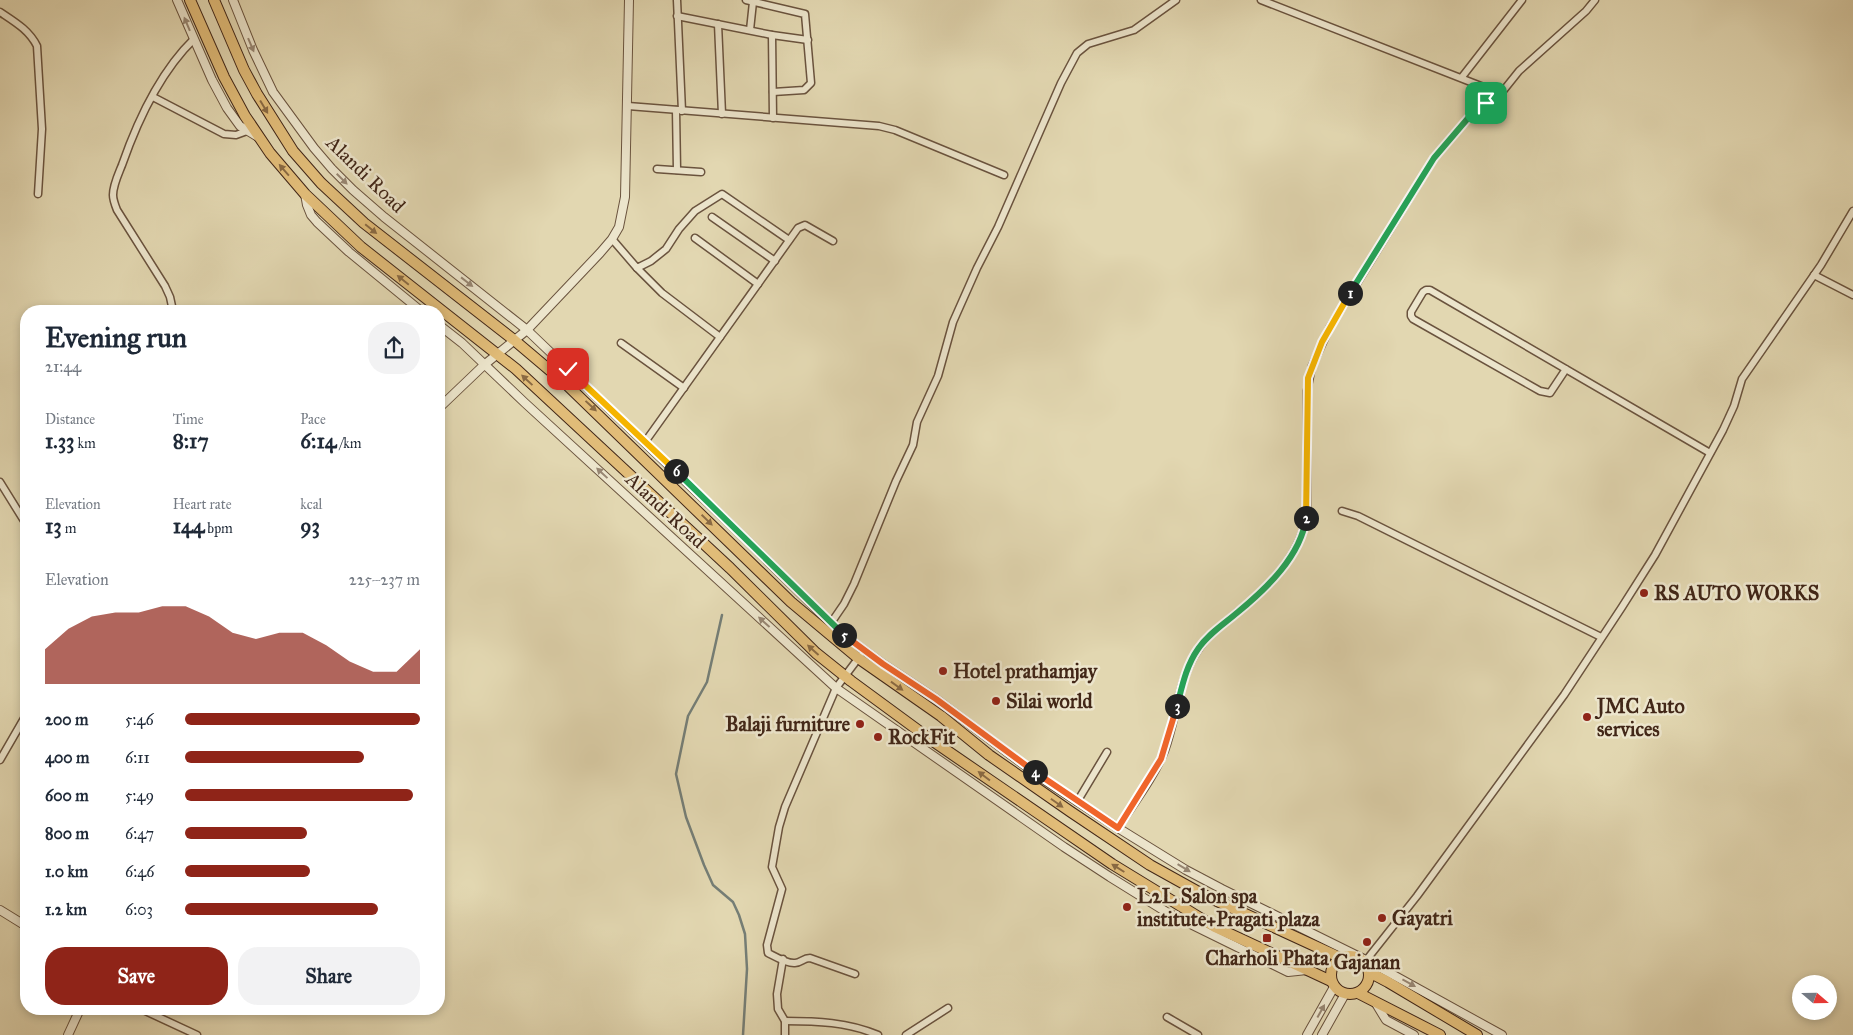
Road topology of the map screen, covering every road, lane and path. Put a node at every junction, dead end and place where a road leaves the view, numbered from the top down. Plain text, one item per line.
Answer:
1 (177, 0) edge
2 (190, 0) edge
3 (214, 0) edge
4 (233, 0) edge
5 (629, 0) edge
6 (677, 0) edge
7 (1176, 0) edge
8 (1261, 0) edge
9 (1522, 0) edge
10 (1595, 0) edge
11 (750, 1) edge
12 (0, 12) edge
13 (677, 16) junction
14 (718, 24) junction
15 (750, 30) junction
16 (772, 35) junction
17 (194, 39) junction
18 (808, 40) junction
19 (1462, 77) junction
20 (1486, 88) dead end
21 (773, 92) junction
22 (153, 96) junction
23 (628, 106) junction
24 (679, 110) junction
25 (722, 114) junction
26 (773, 118) junction
27 (247, 131) junction
28 (258, 136) junction
29 (657, 169) dead end
30 (677, 170) junction
31 (700, 172) dead end
32 (1004, 175) dead end
33 (38, 194) dead end
34 (305, 194) junction
35 (1853, 211) edge
36 (712, 217) dead end
37 (695, 238) dead end
38 (612, 239) junction
39 (789, 240) junction
40 (833, 241) dead end
41 (775, 261) junction
42 (637, 268) junction
43 (1814, 275) junction
44 (758, 284) junction
45 (1853, 296) edge
46 (172, 305) edge
47 (415, 305) edge
48 (434, 305) edge
49 (445, 314) edge
50 (445, 330) edge
51 (527, 330) junction
52 (720, 337) junction
53 (514, 340) junction
54 (621, 343) dead end
55 (496, 354) junction
56 (484, 364) junction
57 (1566, 369) junction
58 (684, 388) junction
59 (445, 402) edge
60 (645, 442) junction
61 (1710, 453) junction
62 (0, 482) edge
63 (1342, 511) dead end
64 (20, 514) edge
65 (831, 623) junction
66 (1601, 637) junction
67 (861, 654) junction
68 (848, 678) junction
69 (836, 688) junction
70 (20, 725) edge
71 (1107, 752) dead end
72 (0, 760) edge
73 (1078, 802) junction
74 (1118, 828) junction
75 (0, 910) edge
76 (20, 922) edge
77 (1341, 958) junction
78 (783, 959) junction
79 (1366, 965) junction
80 (1307, 970) junction
81 (855, 974) dead end
82 (1332, 984) junction
83 (1358, 993) junction
84 (1345, 994) junction
85 (1374, 1001) junction
86 (948, 1008) dead end
87 (77, 1015) edge
88 (154, 1015) edge
89 (1167, 1017) dead end
90 (785, 1021) junction
91 (68, 1035) edge
92 (197, 1035) edge
93 (785, 1035) edge
94 (878, 1035) edge
95 (906, 1035) edge
96 (1198, 1035) edge
97 (1307, 1035) edge
98 (1322, 1035) edge
99 (1414, 1035) edge
100 (1440, 1035) edge
101 (1477, 1035) edge
102 (1502, 1035) edge

17 -> 1 street
2 - 28 main road
3 -> 53 main road
4 -> 51 street, Alandi Road
5 - 23 street
6 - 13 street
7 - 65 street
8 - 19 street
9 - 19 street
10 - 74 street
11 - 15 street
11 - 18 street
12 - 33 street
13 - 14 street
13 - 24 street
14 - 15 street
14 - 25 street
15 - 16 street
16 - 18 street
16 - 21 street
17 - 22 street
17 - 27 street
18 - 21 street
19 - 20 street
21 - 26 street
22 - 27 street
22 - 46 street
23 - 24 street
23 - 38 street
24 - 25 street
24 - 30 street
25 - 26 street
26 - 32 street
27 - 28 street
34 -> 28 main road
29 - 30 street
30 - 31 street
34 - 47 street
48 -> 34 main road
35 - 43 street
36 - 41 street
37 - 44 street
38 - 42 street
38 - 51 street
39 - 40 street
39 - 41 street
39 - 42 street
41 - 44 street
42 - 52 street
43 - 45 street
43 - 61 street
44 - 52 street
55 -> 49 main road
50 - 56 street, Alandi Road
51 - 53 street
51 - 60 street, Alandi Road
52 - 58 street
53 - 55 street
53 -> 67 main road
54 - 58 street
55 - 56 street
68 -> 55 main road
56 - 59 street
69 -> 56 street, Alandi Road
57 - 57 street
57 - 61 street
58 - 60 street
60 - 65 street, Alandi Road
61 - 66 street
62 - 64 street
63 - 66 street
65 - 67 street, Alandi Road
66 - 79 street
67 - 68 street
67 - 73 street, Alandi Road
67 -> 77 main road
68 - 69 street
80 -> 68 main road
69 - 78 street
69 - 80 street, Alandi Road
70 - 72 street
71 - 73 street
73 - 74 street, Alandi Road
74 -> 79 street, Alandi Road
75 - 76 street
77 - 79 main road
77 - 82 main road
78 - 81 street
78 - 90 street
79 - 83 main road
79 - 101 main road
79 -> 102 street, Alandi Road
80 - 82 main road
82 - 84 main road
97 -> 82 street
83 - 84 main road
83 - 85 main road
84 - 98 street
85 - 99 street
85 - 100 main road
86 - 95 street
87 - 91 street
88 - 92 street
89 - 96 street
90 - 93 street
90 - 94 street

